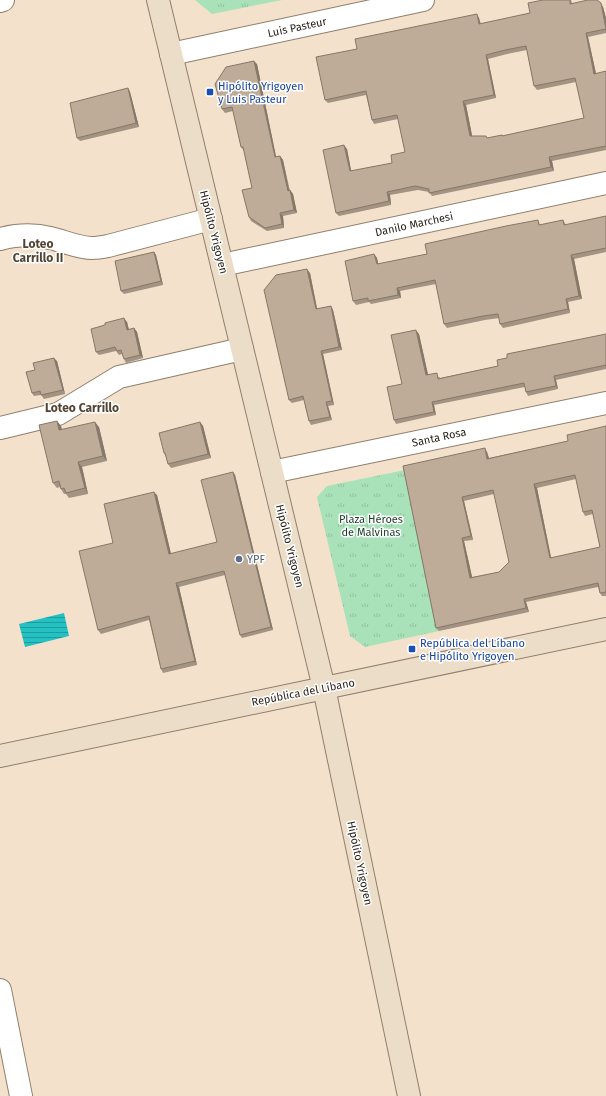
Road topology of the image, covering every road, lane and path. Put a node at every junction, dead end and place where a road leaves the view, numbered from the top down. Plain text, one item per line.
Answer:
1 (158, 0) edge
2 (423, 0) edge
3 (171, 54) junction
4 (606, 182) edge
5 (211, 219) junction
6 (0, 239) edge
7 (222, 265) junction
8 (242, 349) junction
9 (606, 403) edge
10 (0, 428) edge
11 (272, 472) junction
12 (606, 629) edge
13 (324, 688) junction
14 (0, 756) edge
15 (0, 990) edge
16 (21, 1096) edge
17 (409, 1096) edge

1 - 3 main road, Hipólito Yrigoyen
2 - 3 street, Luis Pasteur
3 - 5 main road, Hipólito Yrigoyen
4 - 7 street, Danilo Marchesi
5 - 6 street
5 - 7 main road, Hipólito Yrigoyen
7 - 8 main road, Hipólito Yrigoyen
8 - 10 street
8 - 11 main road, Hipólito Yrigoyen
9 - 11 street, Santa Rosa
11 - 13 main road, Hipólito Yrigoyen
12 - 13 main road, República del Líbano
13 - 14 main road, República del Líbano
13 - 17 main road, Hipólito Yrigoyen
15 - 16 street

